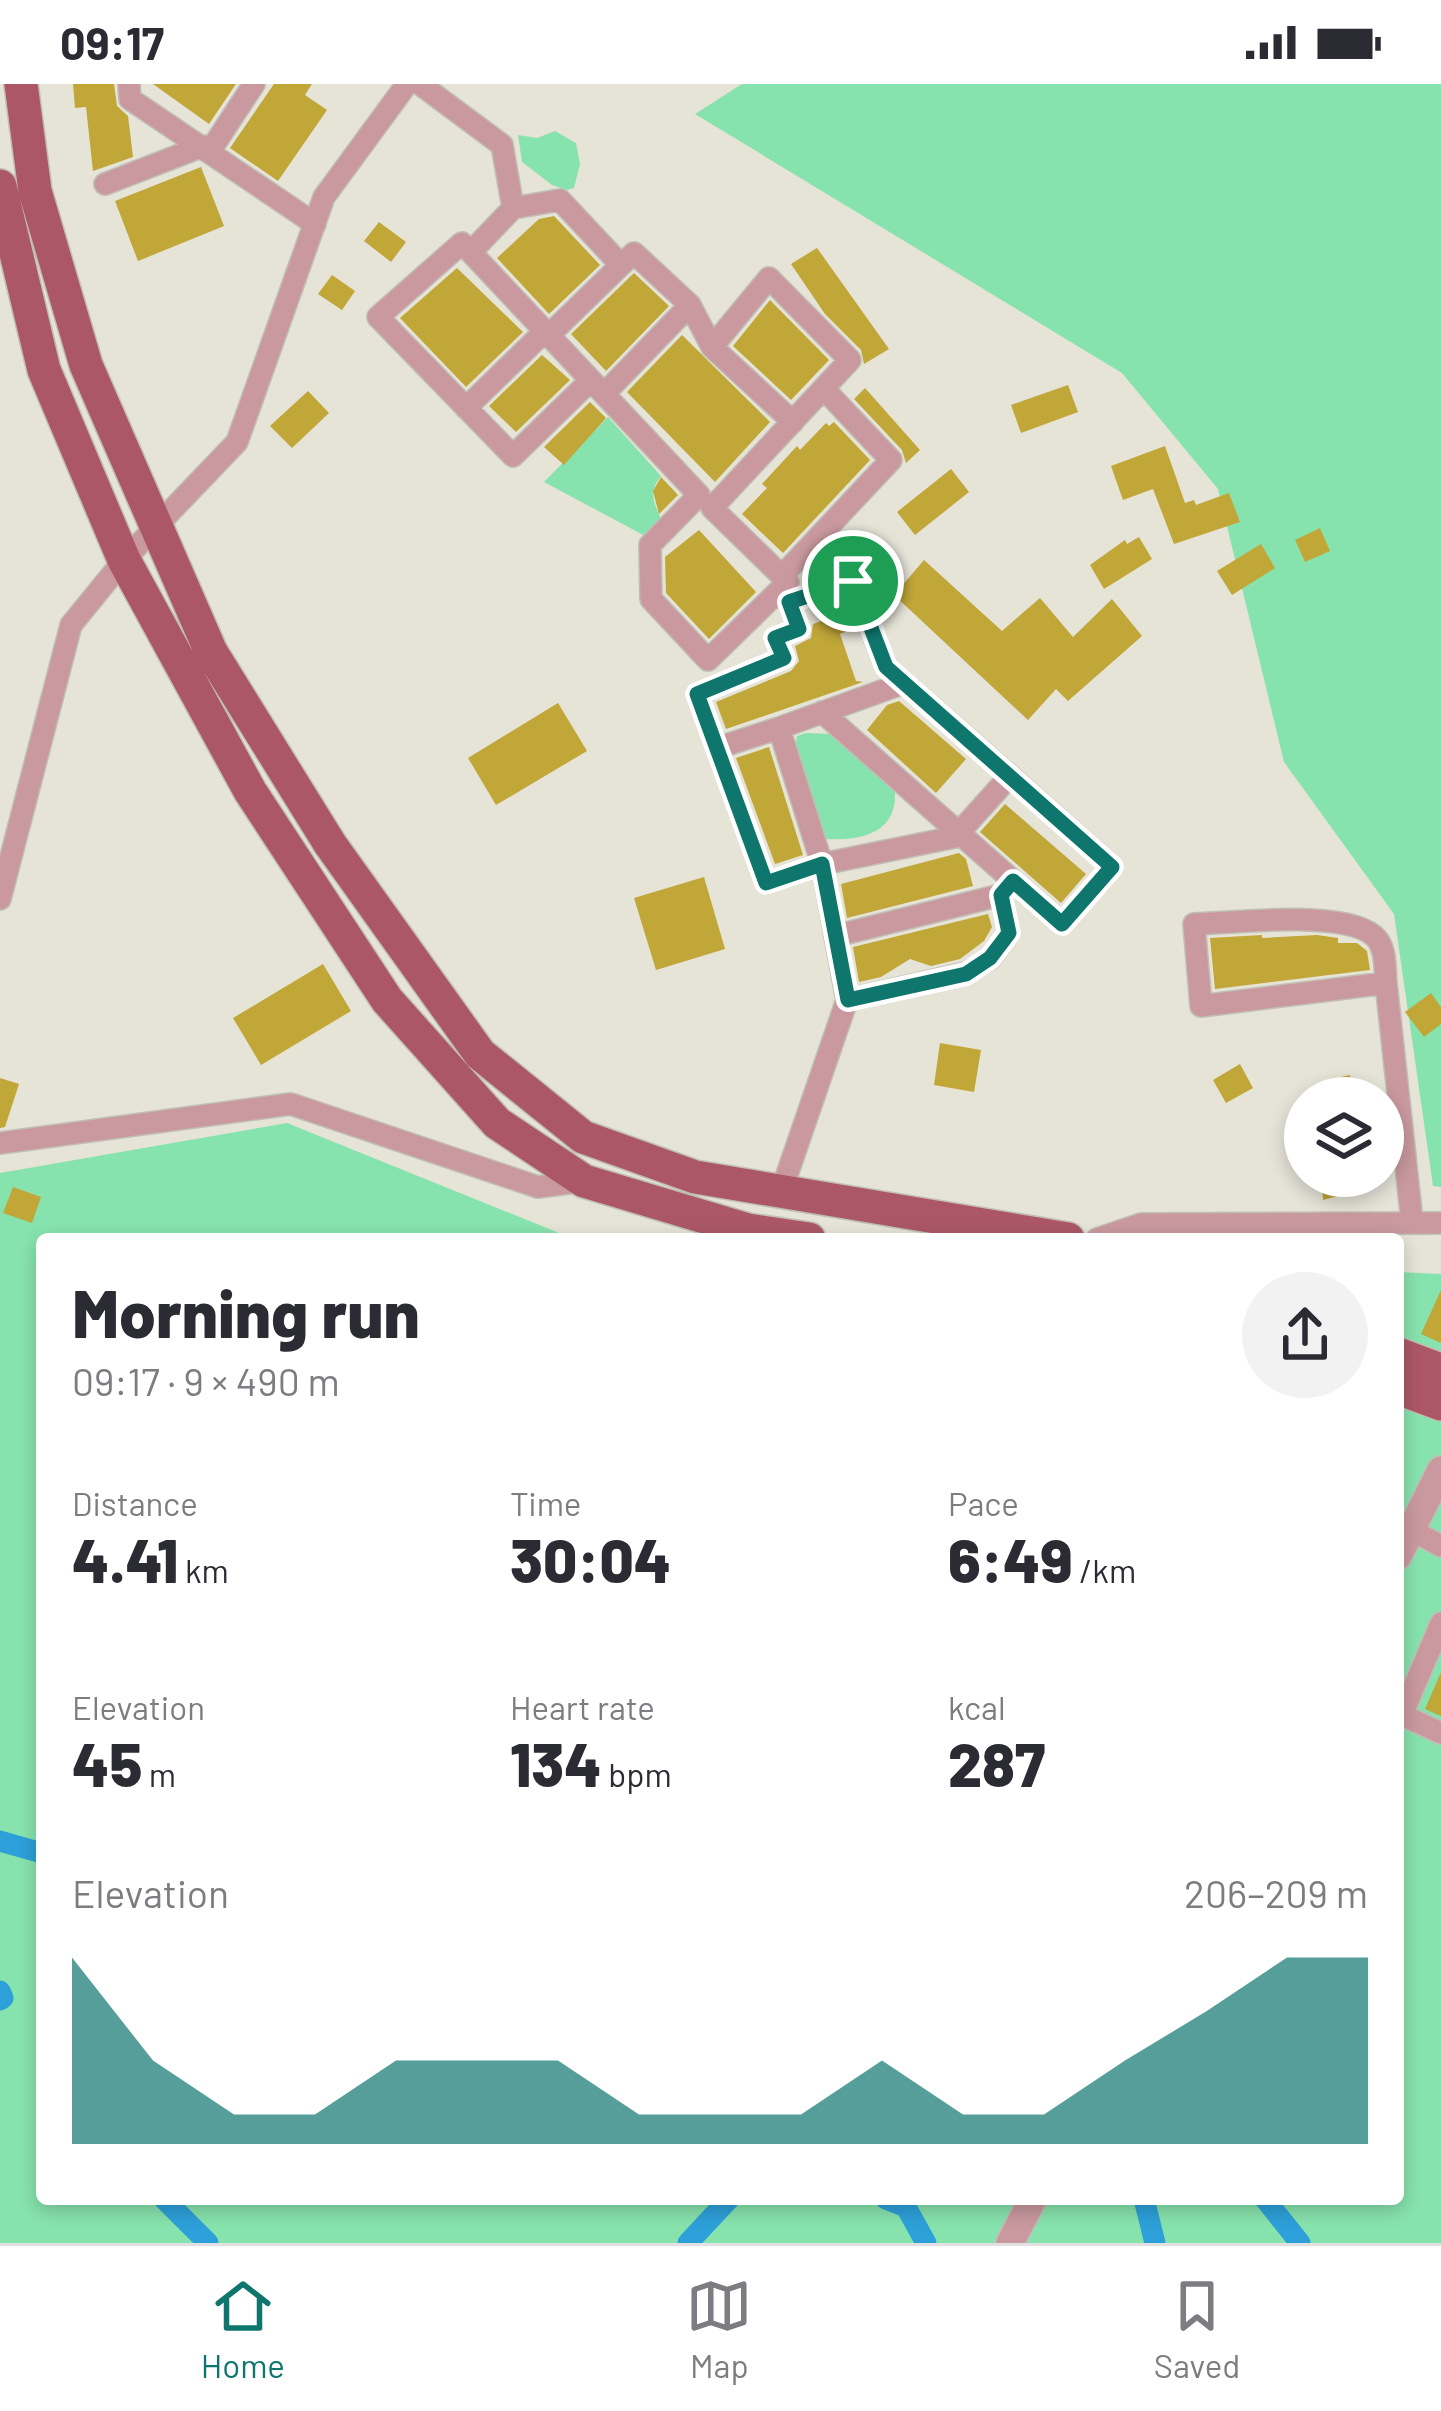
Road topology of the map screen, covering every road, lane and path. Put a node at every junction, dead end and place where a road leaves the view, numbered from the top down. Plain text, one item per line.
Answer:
1 (21, 84) edge
2 (129, 84) edge
3 (254, 84) edge
4 (407, 84) edge
5 (420, 84) edge
6 (207, 149) junction
7 (105, 184) dead end
8 (0, 187) edge
9 (513, 208) junction
10 (315, 224) junction
11 (471, 252) junction
12 (621, 265) junction
13 (690, 305) junction
14 (547, 333) junction
15 (712, 347) junction
16 (598, 387) junction
17 (824, 389) junction
18 (466, 407) junction
19 (793, 422) junction
20 (706, 501) junction
21 (154, 528) junction
22 (124, 560) junction
23 (782, 576) junction
24 (904, 683) junction
25 (822, 712) junction
26 (779, 728) junction
27 (717, 748) junction
28 (1010, 776) junction
29 (959, 832) junction
30 (822, 864) junction
31 (1007, 888) junction
32 (0, 899) edge
33 (835, 936) junction
34 (1386, 983) junction
35 (848, 1000) junction
36 (0, 1144) edge
37 (584, 1181) junction
38 (781, 1192) junction
39 (1412, 1221) junction
40 (1441, 1223) edge
41 (768, 1233) edge
42 (1031, 1233) edge
43 (1115, 1233) edge
44 (1404, 1356) edge
45 (1441, 1370) edge
46 (1404, 1390) edge
47 (1441, 1403) edge
48 (1441, 1470) edge
49 (1413, 1532) junction
50 (1404, 1546) edge
51 (1441, 1546) edge
52 (1441, 1623) edge
53 (1404, 1710) edge
54 (1404, 1716) edge
55 (1441, 1733) edge
56 (1030, 2205) edge
57 (1010, 2243) edge

1 - 21 main road
2 - 6 street
3 - 6 street
4 - 10 street
5 - 9 street
6 - 7 street
6 - 10 street
8 - 22 main road
9 - 11 street
9 - 12 street
10 - 21 street
11 - 14 street
11 - 18 street
12 - 13 street
12 - 14 street
13 - 15 street
13 - 16 street
14 - 16 street
14 - 18 street
15 - 17 street
15 - 19 street
16 - 18 street
16 - 20 street
17 - 19 street
17 - 23 street
19 - 20 street
20 - 23 street
20 - 23 street
21 - 22 street
21 - 38 main road
22 - 32 street
22 - 37 main road
24 - 25 street
24 - 27 street
24 - 28 street
25 - 26 street
25 - 29 street
26 - 27 street
26 - 30 street
27 - 30 street
28 - 29 street
28 - 31 street
29 - 30 street
29 - 31 street
30 - 33 street
31 - 33 street
31 - 35 street
33 - 35 street
34 - 34 street
34 - 39 street
35 - 38 street
36 - 37 street
37 - 41 main road
38 - 42 main road
39 - 40 street
39 - 43 street
44 - 45 main road
46 - 47 main road
48 - 49 street
49 - 50 street
49 - 51 street
52 - 53 street
54 - 55 street
56 - 57 street

